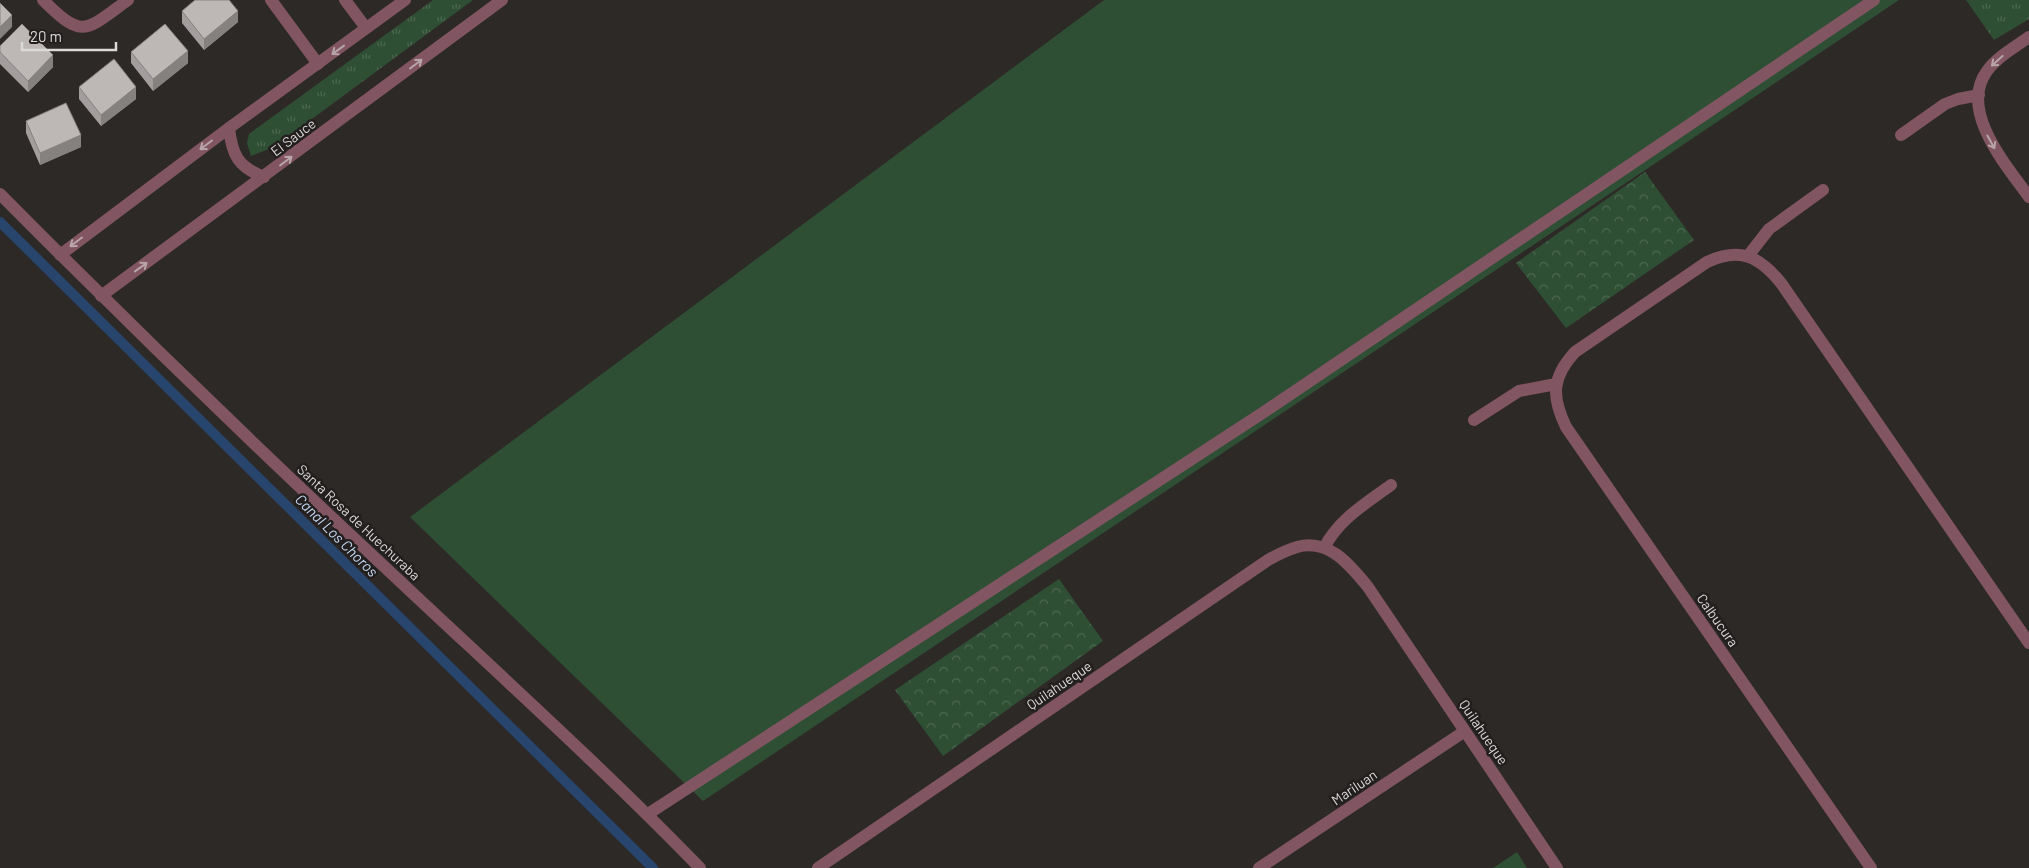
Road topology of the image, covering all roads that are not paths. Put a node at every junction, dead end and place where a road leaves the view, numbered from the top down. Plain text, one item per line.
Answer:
1 (43, 0) edge
2 (128, 0) edge
3 (271, 0) edge
4 (344, 0) edge
5 (405, 0) edge
6 (502, 0) edge
7 (1874, 0) edge
8 (366, 28) junction
9 (2029, 38) edge
10 (318, 64) junction
11 (1979, 95) junction
12 (229, 128) junction
13 (1901, 135) dead end
14 (264, 177) junction
15 (1823, 190) dead end
16 (0, 194) edge
17 (2029, 198) edge
18 (60, 254) junction
19 (1748, 256) junction
20 (101, 296) junction
21 (1556, 384) junction
22 (1474, 420) dead end
23 (1391, 486) dead end
24 (1324, 548) junction
25 (2029, 643) edge
26 (1465, 731) junction
27 (648, 814) junction
28 (700, 868) edge
29 (818, 868) edge
30 (1259, 868) edge
31 (1557, 868) edge
32 (1871, 868) edge

1 - 2 street
3 - 10 street
4 - 8 street
5 - 8 street
14 -> 6 street, El Sauce
7 - 27 street
8 -> 10 street
9 -> 11 street
10 - 12 street
11 - 13 street
11 -> 17 street
12 - 14 street
12 -> 18 street
20 -> 14 street, El Sauce
15 - 19 street
16 - 18 street, Santa Rosa de Huechuraba
18 - 20 street, Santa Rosa de Huechuraba
19 - 21 street, Calbucura
19 - 25 street
20 - 27 street, Santa Rosa de Huechuraba
21 - 22 street
21 - 32 street, Calbucura
23 - 24 street
24 - 26 street, Quilahueque
24 - 29 street, Quilahueque
26 - 30 street, Mariluan
26 - 31 street, Quilahueque
27 - 28 street, Santa Rosa de Huechuraba

